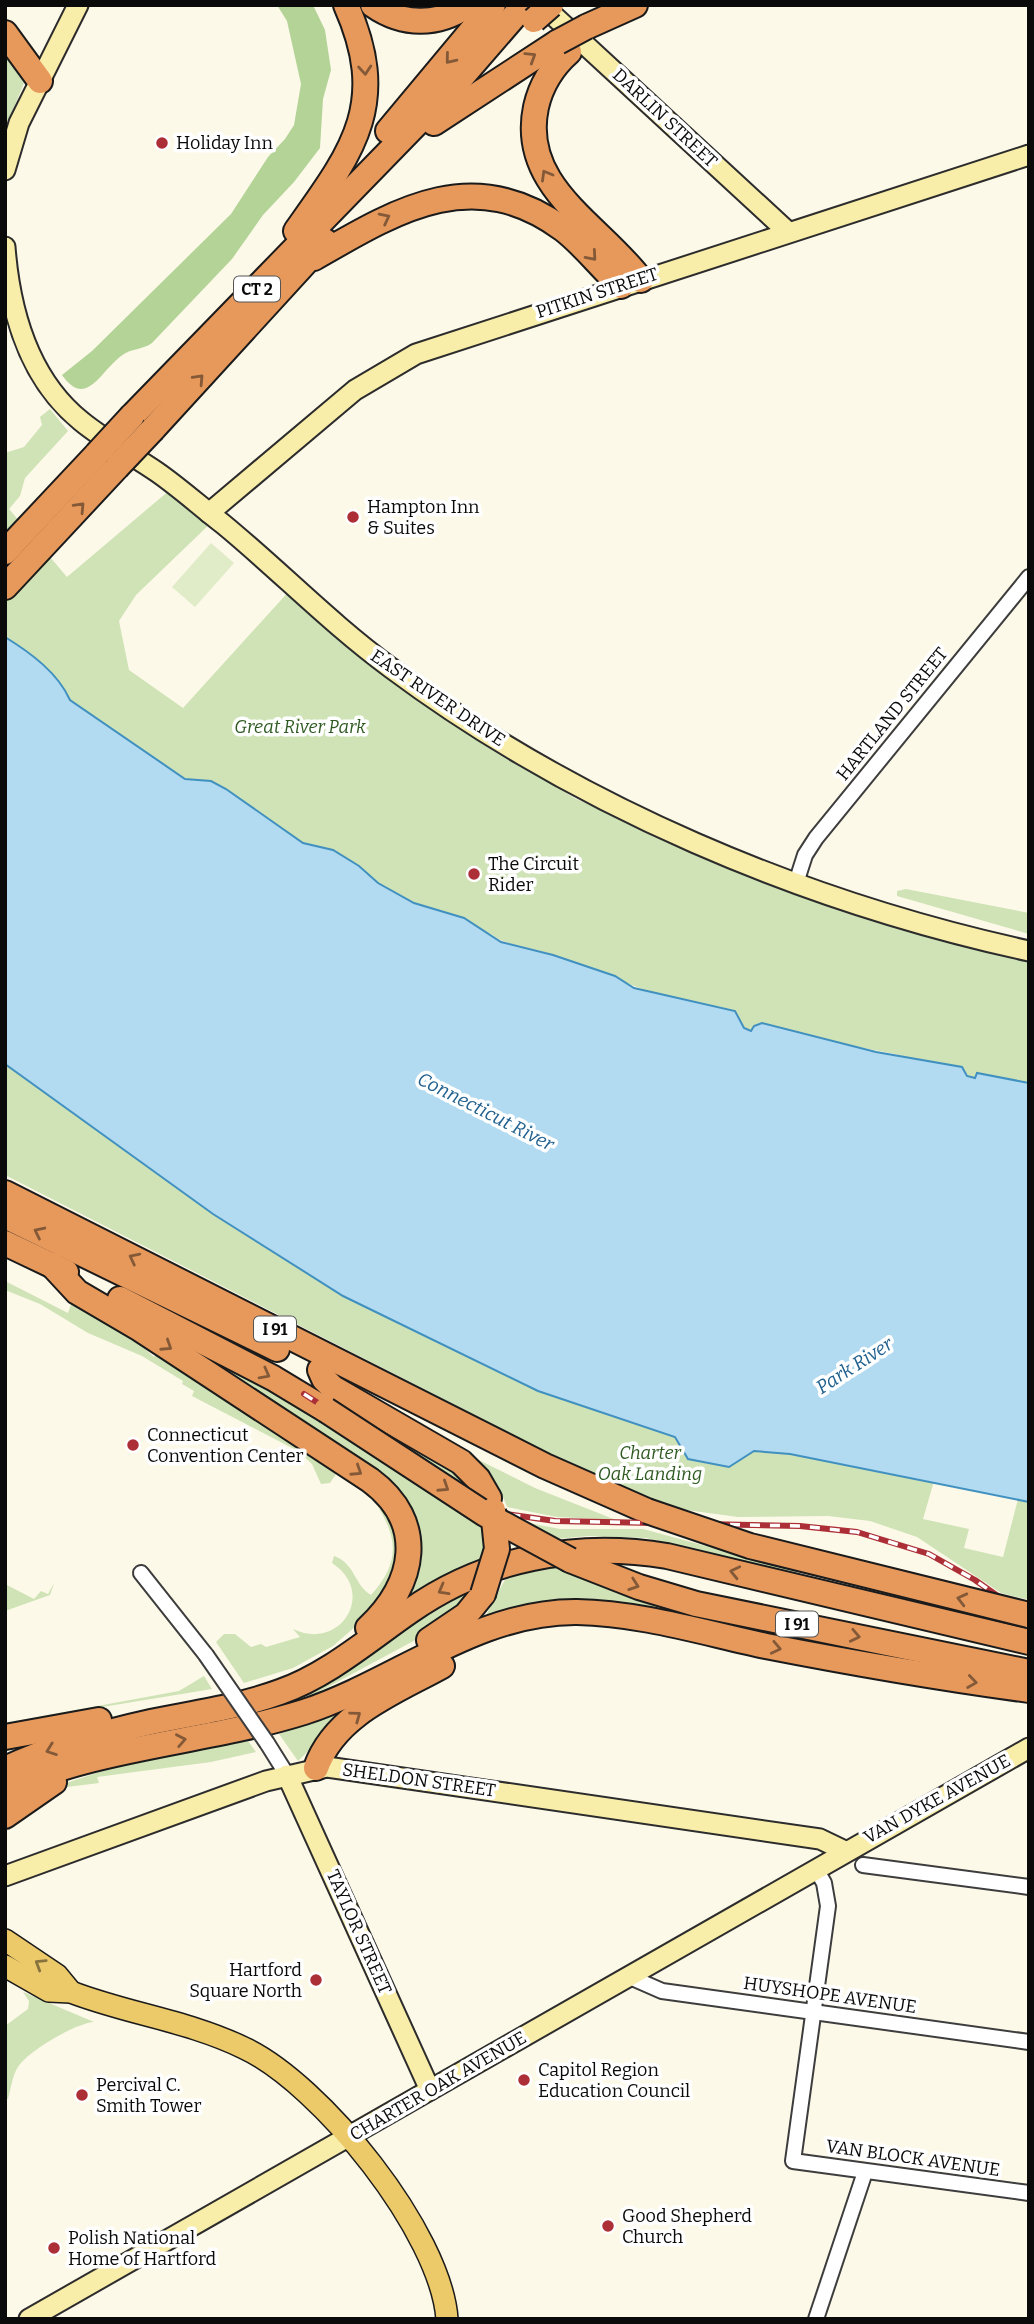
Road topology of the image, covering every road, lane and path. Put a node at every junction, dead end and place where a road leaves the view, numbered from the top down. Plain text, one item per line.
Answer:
1 (78, 5) edge
2 (346, 5) edge
3 (373, 5) edge
4 (467, 5) edge
5 (493, 5) edge
6 (635, 5) edge
7 (534, 9) edge
8 (5, 33) edge
9 (563, 47) junction
10 (40, 81) junction
11 (434, 123) junction
12 (1029, 155) edge
13 (5, 170) edge
14 (788, 232) junction
15 (290, 238) junction
16 (5, 247) edge
17 (304, 264) junction
18 (631, 283) junction
19 (142, 423) junction
20 (209, 513) junction
21 (34, 539) junction
22 (5, 552) edge
23 (1029, 577) edge
24 (5, 587) edge
25 (796, 883) junction
26 (1029, 951) edge
27 (5, 1193) edge
28 (5, 1216) edge
29 (5, 1243) edge
30 (52, 1265) junction
31 (320, 1370) junction
32 (542, 1472) junction
33 (141, 1573) dead end
34 (600, 1614) junction
35 (1029, 1615) edge
36 (1029, 1642) edge
37 (328, 1668) junction
38 (1029, 1672) edge
39 (1029, 1690) edge
40 (337, 1700) junction
41 (140, 1724) junction
42 (5, 1737) edge
43 (1029, 1748) edge
44 (114, 1754) junction
45 (316, 1768) junction
46 (5, 1769) edge
47 (286, 1774) junction
48 (5, 1789) edge
49 (5, 1816) edge
50 (845, 1851) junction
51 (863, 1865) dead end
52 (816, 1869) junction
53 (5, 1876) edge
54 (1029, 1887) edge
55 (5, 1940) edge
56 (5, 1966) edge
57 (629, 1976) junction
58 (72, 1992) junction
59 (813, 2011) junction
60 (1029, 2042) edge
61 (430, 2090) junction
62 (348, 2138) junction
63 (865, 2172) junction
64 (1029, 2193) edge
65 (35, 2317) edge
66 (447, 2319) edge
67 (816, 2319) edge

1 - 10 street
2 -> 15 highway
3 - 4 highway
5 -> 15 highway
6 - 9 highway
7 - 11 highway, CT 2
7 - 14 street, DARLIN STREET
7 - 19 highway, CT 2
8 - 10 highway
11 -> 9 highway
18 -> 9 highway
10 - 13 street
11 - 17 highway, CT 2
12 - 14 street, PITKIN STREET
14 - 18 street, PITKIN STREET
15 - 19 highway
16 - 20 street, EAST RIVER DRIVE
17 -> 18 highway
19 -> 17 highway, CT 2
18 - 20 street, PITKIN STREET
19 - 21 highway, CT 2, bridge
20 - 25 street, EAST RIVER DRIVE
21 - 22 highway, CT 2
21 - 24 highway, CT 2
23 - 25 street, HARTLAND STREET
25 - 26 street, EAST RIVER DRIVE
32 -> 27 highway, I 91
31 -> 28 highway
29 - 30 highway, I 91
30 -> 37 highway
30 -> 38 highway, I 91, bridge
31 - 32 highway
31 - 40 highway, bridge
35 -> 32 highway, bridge
33 - 47 street, bridge
34 -> 39 highway
34 - 40 highway
45 -> 34 highway
36 -> 37 highway
37 - 41 highway
44 -> 40 highway
41 - 42 highway
41 -> 46 highway
43 - 50 street, VAN DYKE AVENUE
44 - 48 highway
44 - 49 highway
45 - 47 street, SHELDON STREET
45 - 50 street, SHELDON STREET
47 - 53 street, SHELDON STREET
47 - 61 street, TAYLOR STREET
50 - 52 street, CHARTER OAK AVENUE
51 - 54 street
52 - 57 street, CHARTER OAK AVENUE
52 - 59 street
58 -> 55 main road
56 - 58 main road
57 - 59 street, HUYSHOPE AVENUE
57 - 61 street, CHARTER OAK AVENUE
58 - 62 main road
59 - 60 street, HUYSHOPE AVENUE
59 - 63 street, VAN BLOCK AVENUE
61 - 62 street, CHARTER OAK AVENUE
62 - 65 street, CHARTER OAK AVENUE
62 - 66 main road
63 - 64 street, VAN BLOCK AVENUE
63 - 67 street

